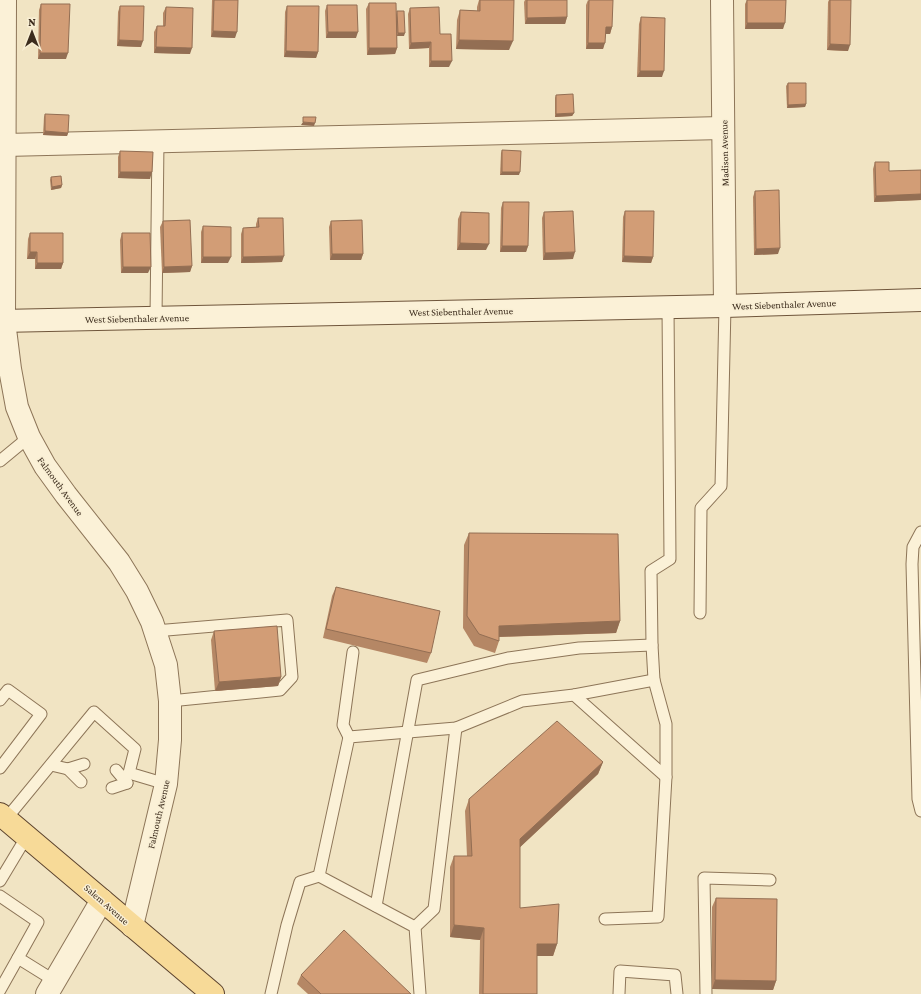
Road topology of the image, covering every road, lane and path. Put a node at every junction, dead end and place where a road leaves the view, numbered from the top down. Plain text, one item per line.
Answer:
1 (5, 0) edge
2 (722, 0) edge
3 (723, 128) junction
4 (158, 141) junction
5 (5, 145) junction
6 (921, 300) edge
7 (725, 306) junction
8 (668, 307) junction
9 (156, 318) junction
10 (2, 321) edge
11 (29, 437) junction
12 (0, 461) edge
13 (921, 532) edge
14 (700, 613) dead end
15 (917, 620) edge
16 (155, 631) junction
17 (652, 645) junction
18 (353, 652) dead end
19 (654, 680) junction
20 (574, 695) junction
21 (0, 700) edge
22 (170, 701) junction
23 (456, 728) junction
24 (408, 732) junction
25 (349, 737) junction
26 (919, 760) edge
27 (84, 764) dead end
28 (51, 765) junction
29 (0, 768) edge
30 (68, 769) junction
31 (116, 770) dead end
32 (666, 776) junction
33 (128, 778) junction
34 (81, 782) dead end
35 (166, 784) junction
36 (112, 788) dead end
37 (921, 811) edge
38 (3, 817) edge
39 (27, 836) junction
40 (319, 876) junction
41 (770, 880) dead end
42 (0, 881) edge
43 (0, 896) edge
44 (102, 900) junction
45 (376, 906) junction
46 (605, 919) dead end
47 (132, 926) junction
48 (415, 927) junction
49 (18, 958) junction
50 (51, 987) edge
51 (0, 990) edge
52 (209, 992) edge
53 (271, 994) edge
54 (420, 994) edge
55 (619, 994) edge
56 (677, 994) edge
57 (706, 994) edge

1 - 5 street, Falmouth Avenue
2 - 3 street, Madison Avenue
3 - 4 street
3 - 7 street, Madison Avenue
4 - 5 street
4 - 9 lane
5 - 10 street, Falmouth Avenue
6 - 7 street, West Siebenthaler Avenue
7 - 8 street, West Siebenthaler Avenue
7 - 14 lane
8 - 9 street, West Siebenthaler Avenue
8 - 17 lane
9 - 10 street, West Siebenthaler Avenue
10 - 11 street, Falmouth Avenue
11 - 12 lane
11 - 16 street, Falmouth Avenue
13 - 15 lane
15 - 26 lane
16 - 22 street, Falmouth Avenue
16 - 22 lane
17 - 19 lane
17 - 24 lane
18 - 25 lane
19 - 20 lane
19 - 32 lane
20 - 23 lane
20 - 32 lane
21 - 29 lane
22 - 35 street, Falmouth Avenue
23 - 24 lane
23 - 48 lane
24 - 25 lane
24 - 45 lane
25 - 40 lane
26 - 37 lane
27 - 30 lane
28 - 30 lane
28 - 33 lane
28 - 38 lane
30 - 34 lane
31 - 33 lane
32 - 46 lane
33 - 35 lane
33 - 36 lane
35 - 47 street, Falmouth Avenue
38 - 39 main road, Salem Avenue
39 - 42 lane
39 - 44 main road, Salem Avenue
40 - 45 lane
40 - 53 lane
41 - 57 lane
43 - 49 lane
44 - 47 main road, Salem Avenue
44 - 50 street
45 - 48 lane
47 - 52 main road, Salem Avenue
48 - 54 lane
49 - 50 lane
49 - 51 lane
55 - 56 lane

